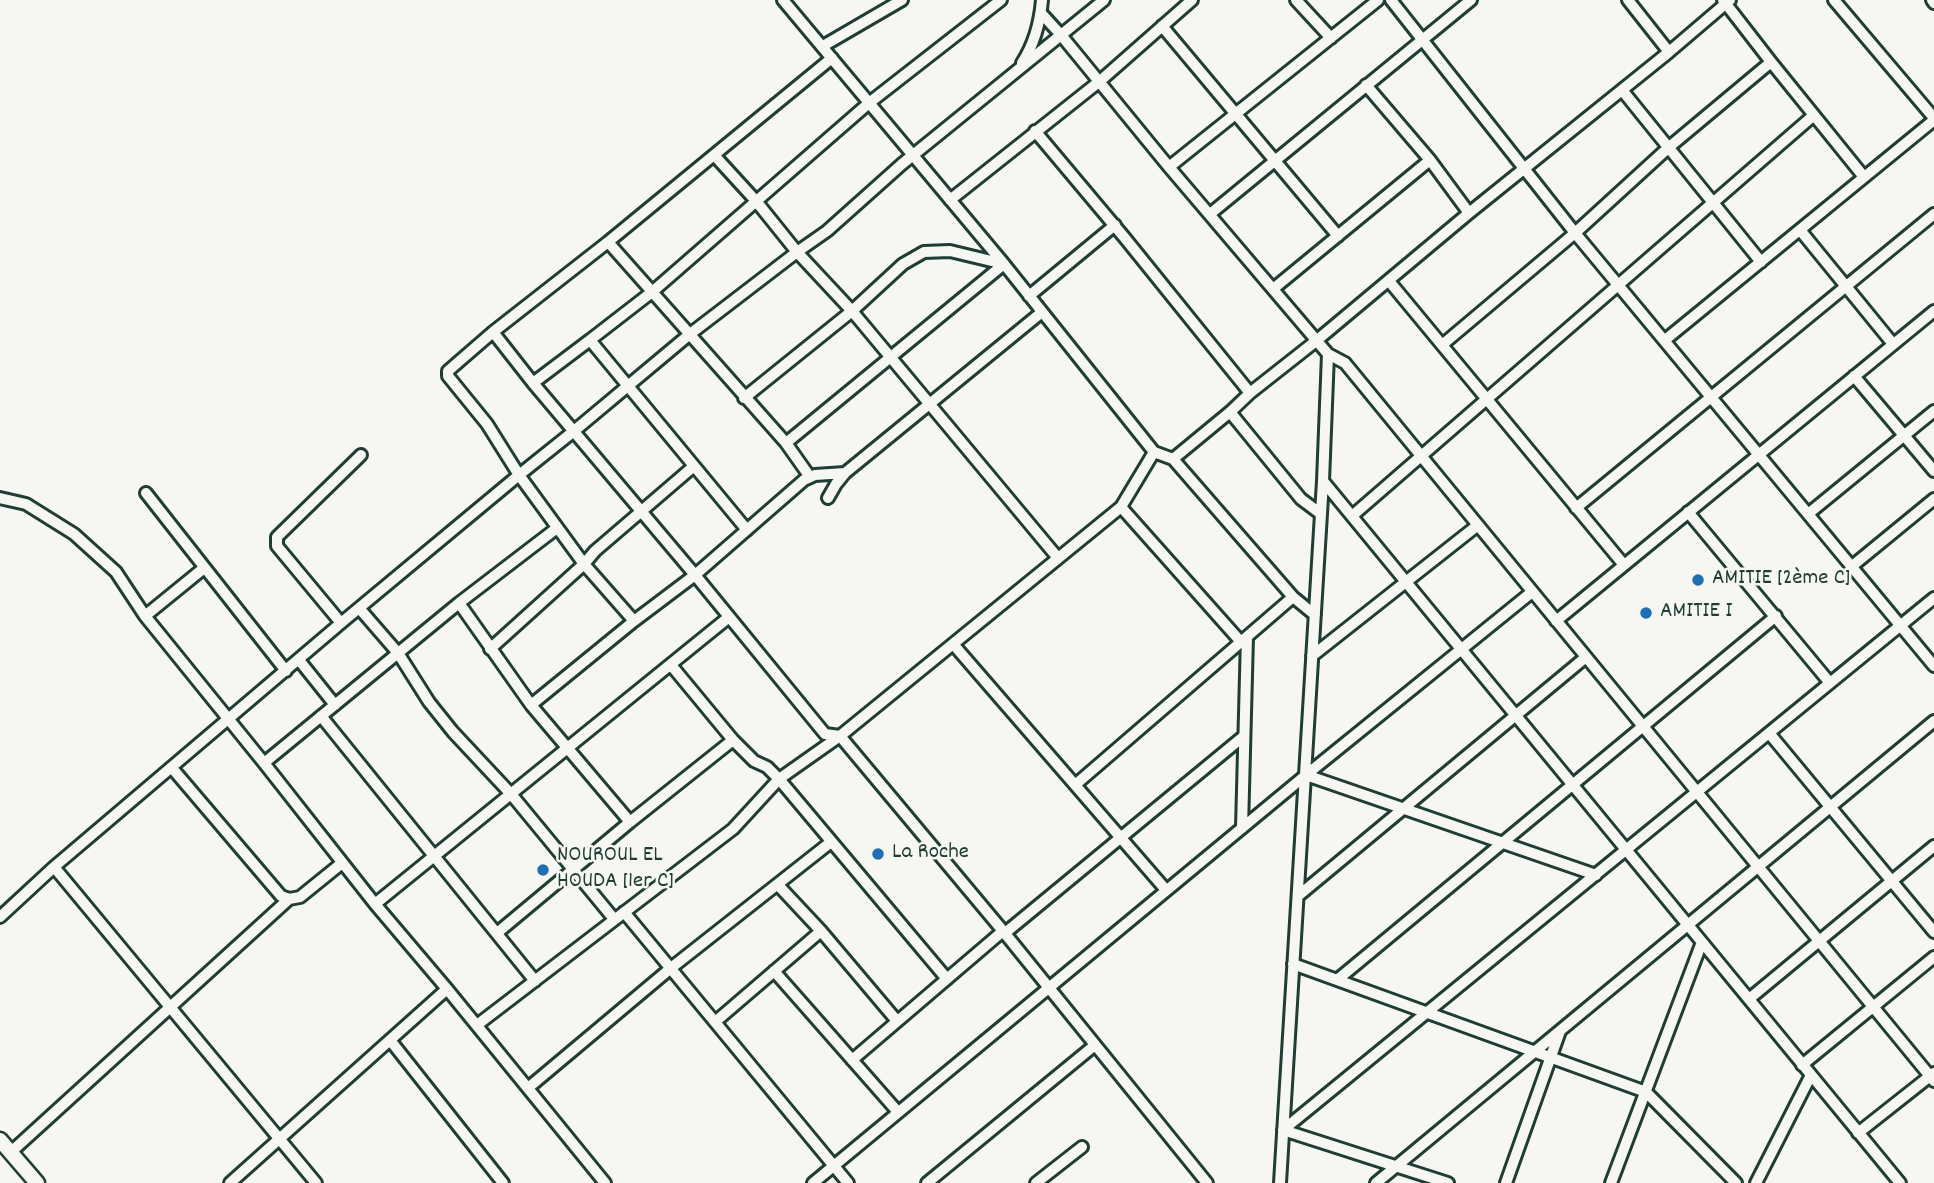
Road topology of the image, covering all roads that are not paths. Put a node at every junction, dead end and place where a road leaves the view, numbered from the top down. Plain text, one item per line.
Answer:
1 (783, 0) edge
2 (902, 0) edge
3 (1000, 0) edge
4 (1042, 0) edge
5 (1104, 0) edge
6 (1192, 0) edge
7 (1296, 0) edge
8 (1378, 0) edge
9 (1391, 0) edge
10 (1471, 0) edge
11 (1628, 0) edge
12 (1834, 0) edge
13 (1726, 1) edge
14 (1041, 13) junction
15 (1162, 26) junction
16 (1061, 34) junction
17 (1331, 38) junction
18 (1423, 39) junction
19 (823, 46) junction
20 (1669, 51) junction
21 (832, 58) junction
22 (1771, 62) junction
23 (1014, 73) junction
24 (1100, 81) junction
25 (1366, 85) junction
26 (1622, 90) junction
27 (869, 103) junction
28 (1235, 113) junction
29 (1814, 116) junction
30 (1934, 119) edge
31 (1035, 131) junction
32 (1668, 148) junction
33 (714, 155) junction
34 (913, 156) junction
35 (1430, 160) junction
36 (1275, 161) junction
37 (1169, 167) junction
38 (1524, 169) junction
39 (1864, 177) junction
40 (950, 200) junction
41 (756, 201) junction
42 (1713, 203) junction
43 (1469, 213) junction
44 (1210, 214) junction
45 (1934, 214) edge
46 (1115, 225) junction
47 (1800, 230) junction
48 (1575, 233) junction
49 (1338, 236) junction
50 (608, 242) junction
51 (797, 252) junction
52 (1761, 262) junction
53 (1004, 264) junction
54 (1389, 281) junction
55 (1619, 285) junction
56 (1846, 286) junction
57 (1273, 289) junction
58 (652, 292) junction
59 (1029, 296) junction
60 (852, 311) junction
61 (1934, 311) edge
62 (1042, 312) junction
63 (493, 332) junction
64 (690, 334) junction
65 (590, 340) junction
66 (1316, 341) junction
67 (1665, 341) junction
68 (1893, 344) junction
69 (1442, 345) junction
70 (1328, 354) junction
71 (891, 356) junction
72 (1854, 376) junction
73 (533, 383) junction
74 (627, 386) junction
75 (1250, 393) junction
76 (1711, 397) junction
77 (744, 398) junction
78 (1486, 399) junction
79 (929, 403) junction
80 (1934, 411) edge
81 (1230, 412) junction
82 (574, 431) junction
83 (1904, 435) junction
84 (786, 443) junction
85 (1154, 452) junction
86 (1759, 454) junction
87 (361, 455) dead end
88 (1421, 456) junction
89 (1173, 459) junction
90 (694, 466) junction
91 (1934, 471) edge
92 (845, 473) junction
93 (519, 475) junction
94 (810, 477) junction
95 (1323, 481) junction
96 (146, 493) dead end
97 (0, 498) edge
98 (828, 498) dead end
99 (1934, 499) edge
100 (1121, 507) junction
101 (1576, 508) junction
102 (640, 511) junction
103 (1688, 512) junction
104 (1321, 514) junction
105 (1808, 514) junction
106 (1352, 516) junction
107 (1478, 525) junction
108 (557, 528) junction
109 (747, 530) junction
110 (1058, 558) junction
111 (584, 564) junction
112 (1624, 565) junction
113 (1851, 567) junction
114 (204, 568) junction
115 (695, 575) junction
116 (1406, 582) junction
117 (1532, 592) junction
118 (1293, 597) junction
119 (1934, 598) edge
120 (459, 603) junction
121 (359, 608) junction
122 (1315, 615) junction
123 (1776, 615) junction
124 (145, 616) junction
125 (729, 617) junction
126 (634, 621) junction
127 (1556, 621) junction
128 (341, 623) junction
129 (1900, 626) junction
130 (1244, 640) junction
131 (953, 644) junction
132 (490, 649) junction
133 (1461, 649) junction
134 (398, 653) junction
135 (1312, 656) junction
136 (1586, 657) junction
137 (299, 660) junction
138 (670, 665) junction
139 (1934, 666) edge
140 (286, 671) junction
141 (1830, 683) junction
142 (335, 705) junction
143 (531, 705) junction
144 (321, 716) junction
145 (1516, 716) junction
146 (229, 719) junction
147 (1934, 721) edge
148 (1642, 726) junction
149 (1769, 733) junction
150 (840, 736) junction
151 (1244, 736) junction
152 (733, 740) junction
153 (569, 748) junction
154 (264, 763) junction
155 (172, 768) junction
156 (1306, 775) junction
157 (779, 779) junction
158 (1075, 785) junction
159 (1572, 785) junction
160 (1696, 792) junction
161 (510, 794) junction
162 (1830, 807) junction
163 (1404, 808) junction
164 (630, 822) junction
165 (1242, 828) junction
166 (1121, 838) junction
167 (831, 842) junction
168 (1503, 843) junction
169 (1934, 846) edge
170 (1626, 850) junction
171 (435, 857) junction
172 (342, 863) junction
173 (54, 867) junction
174 (1758, 867) junction
175 (575, 870) junction
176 (1596, 875) junction
177 (1892, 881) junction
178 (778, 885) junction
179 (1166, 890) junction
180 (1298, 896) junction
181 (289, 899) junction
182 (375, 905) junction
183 (624, 912) junction
184 (0, 917) edge
185 (614, 919) junction
186 (1688, 925) junction
187 (821, 931) junction
188 (1004, 932) junction
189 (1934, 932) edge
190 (497, 933) junction
191 (1702, 942) junction
192 (1818, 942) junction
193 (1934, 957) edge
194 (1293, 964) junction
195 (671, 968) junction
196 (774, 971) junction
197 (947, 979) junction
198 (1337, 980) junction
199 (535, 981) junction
200 (1049, 988) junction
201 (447, 989) junction
202 (1749, 999) junction
203 (1872, 1007) junction
204 (171, 1008) junction
205 (1427, 1013) junction
206 (897, 1021) junction
207 (715, 1022) junction
208 (477, 1025) junction
209 (1560, 1031) junction
210 (390, 1040) junction
211 (1095, 1045) junction
212 (1535, 1052) junction
213 (1551, 1057) junction
214 (852, 1060) junction
215 (1802, 1065) junction
216 (1811, 1075) junction
217 (1933, 1077) edge
218 (528, 1088) junction
219 (1646, 1092) junction
220 (898, 1112) junction
221 (1283, 1130) junction
222 (1858, 1133) junction
223 (279, 1139) junction
224 (0, 1140) edge
225 (1082, 1147) dead end
226 (11, 1152) junction
227 (834, 1166) junction
228 (1396, 1167) junction
229 (1422, 1179) edge
230 (37, 1183) edge
231 (230, 1183) edge
232 (316, 1183) edge
233 (503, 1183) edge
234 (605, 1183) edge
235 (813, 1183) edge
236 (848, 1183) edge
237 (928, 1183) edge
238 (1036, 1183) edge
239 (1207, 1183) edge
240 (1280, 1183) edge
241 (1376, 1183) edge
242 (1448, 1183) edge
243 (1506, 1183) edge
244 (1611, 1183) edge
245 (1736, 1183) edge
246 (1756, 1183) edge
247 (1900, 1183) edge

1 - 19 street
2 - 19 street
3 - 27 street
4 - 14 street
5 - 16 street
6 - 15 street
7 - 17 street
8 - 17 street
9 - 18 street
10 - 18 street
11 - 20 street
12 - 30 street
13 - 20 street
13 - 22 street
14 - 16 street
14 - 23 street
15 - 24 street
15 - 28 street
16 - 23 street
16 - 24 street
17 - 28 street
18 - 25 street
18 - 38 street
19 - 21 street
20 - 26 street
21 - 27 street
21 - 33 street
22 - 29 street
22 - 32 street
23 - 34 street
24 - 31 street
24 - 37 street
25 - 35 street
25 - 36 street
26 - 32 street
26 - 38 street
27 - 34 street
27 - 41 street
28 - 36 street
28 - 37 street
29 - 39 street
29 - 42 street
30 - 39 street
31 - 40 street
31 - 46 street
32 - 42 street
32 - 48 street
33 - 41 street
33 - 50 street
34 - 40 street
34 - 51 street
35 - 43 street
35 - 49 street
36 - 44 street
36 - 49 street
37 - 44 street
38 - 43 street
38 - 48 street
39 - 47 street
40 - 53 street
41 - 51 street
41 - 58 street
42 - 52 street
42 - 55 street
43 - 54 street
44 - 57 street
45 - 56 street
46 - 59 street
46 - 75 street
47 - 52 street
47 - 56 street
48 - 55 street
48 - 69 street
49 - 57 street
50 - 58 street
50 - 63 street
51 - 60 street
51 - 64 street
52 - 67 street
53 - 59 street
53 - 60 street
53 - 71 street
54 - 66 street
54 - 69 street
55 - 67 street
55 - 78 street
56 - 68 street
56 - 76 street
57 - 66 street
58 - 64 street
58 - 65 street
59 - 62 street
60 - 71 street
60 - 77 street
61 - 68 street
62 - 79 street
62 - 85 street
63 - 73 street
63 - 93 street
64 - 74 street
64 - 77 street
65 - 73 street
65 - 74 street
66 - 70 street
66 - 75 street
67 - 76 street
68 - 72 street
69 - 78 street
70 - 88 street
70 - 95 street
71 - 79 street
71 - 84 street
72 - 83 street
72 - 86 street
73 - 82 street
74 - 82 street
74 - 90 street
75 - 81 street
76 - 86 street
76 - 101 street
77 - 84 street
78 - 88 street
78 - 101 street
79 - 92 street
79 - 110 street
80 - 83 street
81 - 89 street
81 - 104 street
82 - 93 street
82 - 102 street
83 - 91 street
83 - 105 street
84 - 94 street
85 - 89 street
85 - 100 street
86 - 103 street
86 - 105 street
87 - 128 street
88 - 106 street
88 - 107 street
89 - 118 street
90 - 102 street
90 - 109 street
92 - 94 street
92 - 98 street
93 - 108 street
93 - 121 street
94 - 109 street
95 - 104 street
95 - 106 street
96 - 114 street
97 - 124 street
99 - 113 street
100 - 110 street
100 - 130 street
101 - 112 street
102 - 111 street
102 - 115 street
103 - 112 street
103 - 123 street
104 - 122 street
105 - 113 street
106 - 116 street
107 - 116 street
107 - 117 street
108 - 111 street
108 - 120 street
109 - 115 street
110 - 131 street
111 - 126 street
111 - 132 street
112 - 127 street
113 - 129 street
114 - 124 street
114 - 140 street
115 - 125 street
115 - 126 street
116 - 133 street
116 - 135 street
117 - 127 street
117 - 133 street
118 - 122 street
118 - 130 street
119 - 129 street
120 - 132 street
120 - 134 street
121 - 128 street
121 - 134 street
122 - 135 street
123 - 141 street
123 - 148 street
124 - 146 street
125 - 138 street
125 - 150 street
126 - 143 street
127 - 136 street
128 - 137 street
129 - 139 street
129 - 141 street
130 - 151 street
130 - 158 street
131 - 150 street
131 - 158 street
132 - 143 street
133 - 145 street
133 - 156 street
134 - 142 street
134 - 161 street
135 - 156 street
136 - 145 street
136 - 148 street
137 - 140 street
137 - 142 street
138 - 152 street
138 - 153 street
140 - 146 street
141 - 149 street
142 - 144 street
143 - 153 street
144 - 154 street
144 - 171 street
145 - 159 street
145 - 163 street
146 - 154 street
146 - 155 street
147 - 162 street
148 - 159 street
148 - 160 street
149 - 160 street
149 - 162 street
150 - 157 street
150 - 188 street
151 - 165 street
151 - 166 street
152 - 157 street
152 - 164 street
153 - 161 street
153 - 164 street
154 - 172 street
155 - 173 street
155 - 181 street
156 - 163 street
156 - 165 street
156 - 180 street
157 - 167 street
157 - 183 street
158 - 166 street
159 - 168 street
159 - 170 street
160 - 170 street
160 - 174 street
161 - 171 street
161 - 175 street
162 - 174 street
162 - 177 street
163 - 168 street
163 - 180 street
164 - 175 street
165 - 179 street
166 - 179 street
166 - 188 street
167 - 178 street
167 - 197 street
168 - 176 street
168 - 198 street
169 - 177 street
170 - 176 street
170 - 186 street
171 - 182 street
171 - 190 street
172 - 181 street
172 - 182 street
173 - 184 street
173 - 204 street
174 - 186 street
174 - 192 street
175 - 185 street
175 - 190 street
176 - 205 street
177 - 189 street
177 - 192 street
178 - 187 street
178 - 195 street
179 - 200 street
180 - 194 street
181 - 204 street
182 - 201 street
183 - 185 street
183 - 195 street
185 - 199 street
186 - 191 street
186 - 209 street
187 - 196 street
187 - 206 street
188 - 197 street
188 - 200 street
190 - 199 street
191 - 202 street
191 - 219 street
192 - 202 street
192 - 203 street
193 - 203 street
194 - 198 street
194 - 221 street
195 - 207 street
195 - 218 street
196 - 207 street
196 - 214 street
197 - 206 street
198 - 205 street
199 - 208 street
200 - 211 street
200 - 220 street
201 - 208 street
201 - 210 street
202 - 215 street
203 - 215 street
203 - 217 street
204 - 223 street
204 - 226 street
205 - 212 street
205 - 221 street
206 - 214 street
207 - 227 street
208 - 218 street
209 - 212 street
209 - 213 street
210 - 223 street
210 - 233 street
211 - 237 street
211 - 239 street
212 - 213 street
212 - 228 street
213 - 219 street
213 - 243 street
214 - 220 street
215 - 216 street
216 - 222 street
216 - 246 street
217 - 222 street
218 - 234 street
219 - 244 street
219 - 245 street
220 - 227 street
221 - 228 street
221 - 240 street
222 - 247 street
223 - 231 street
223 - 232 street
224 - 226 main road
225 - 238 street
226 - 230 main road
227 - 235 street
227 - 236 street
228 - 229 street
228 - 241 street
229 - 242 street

